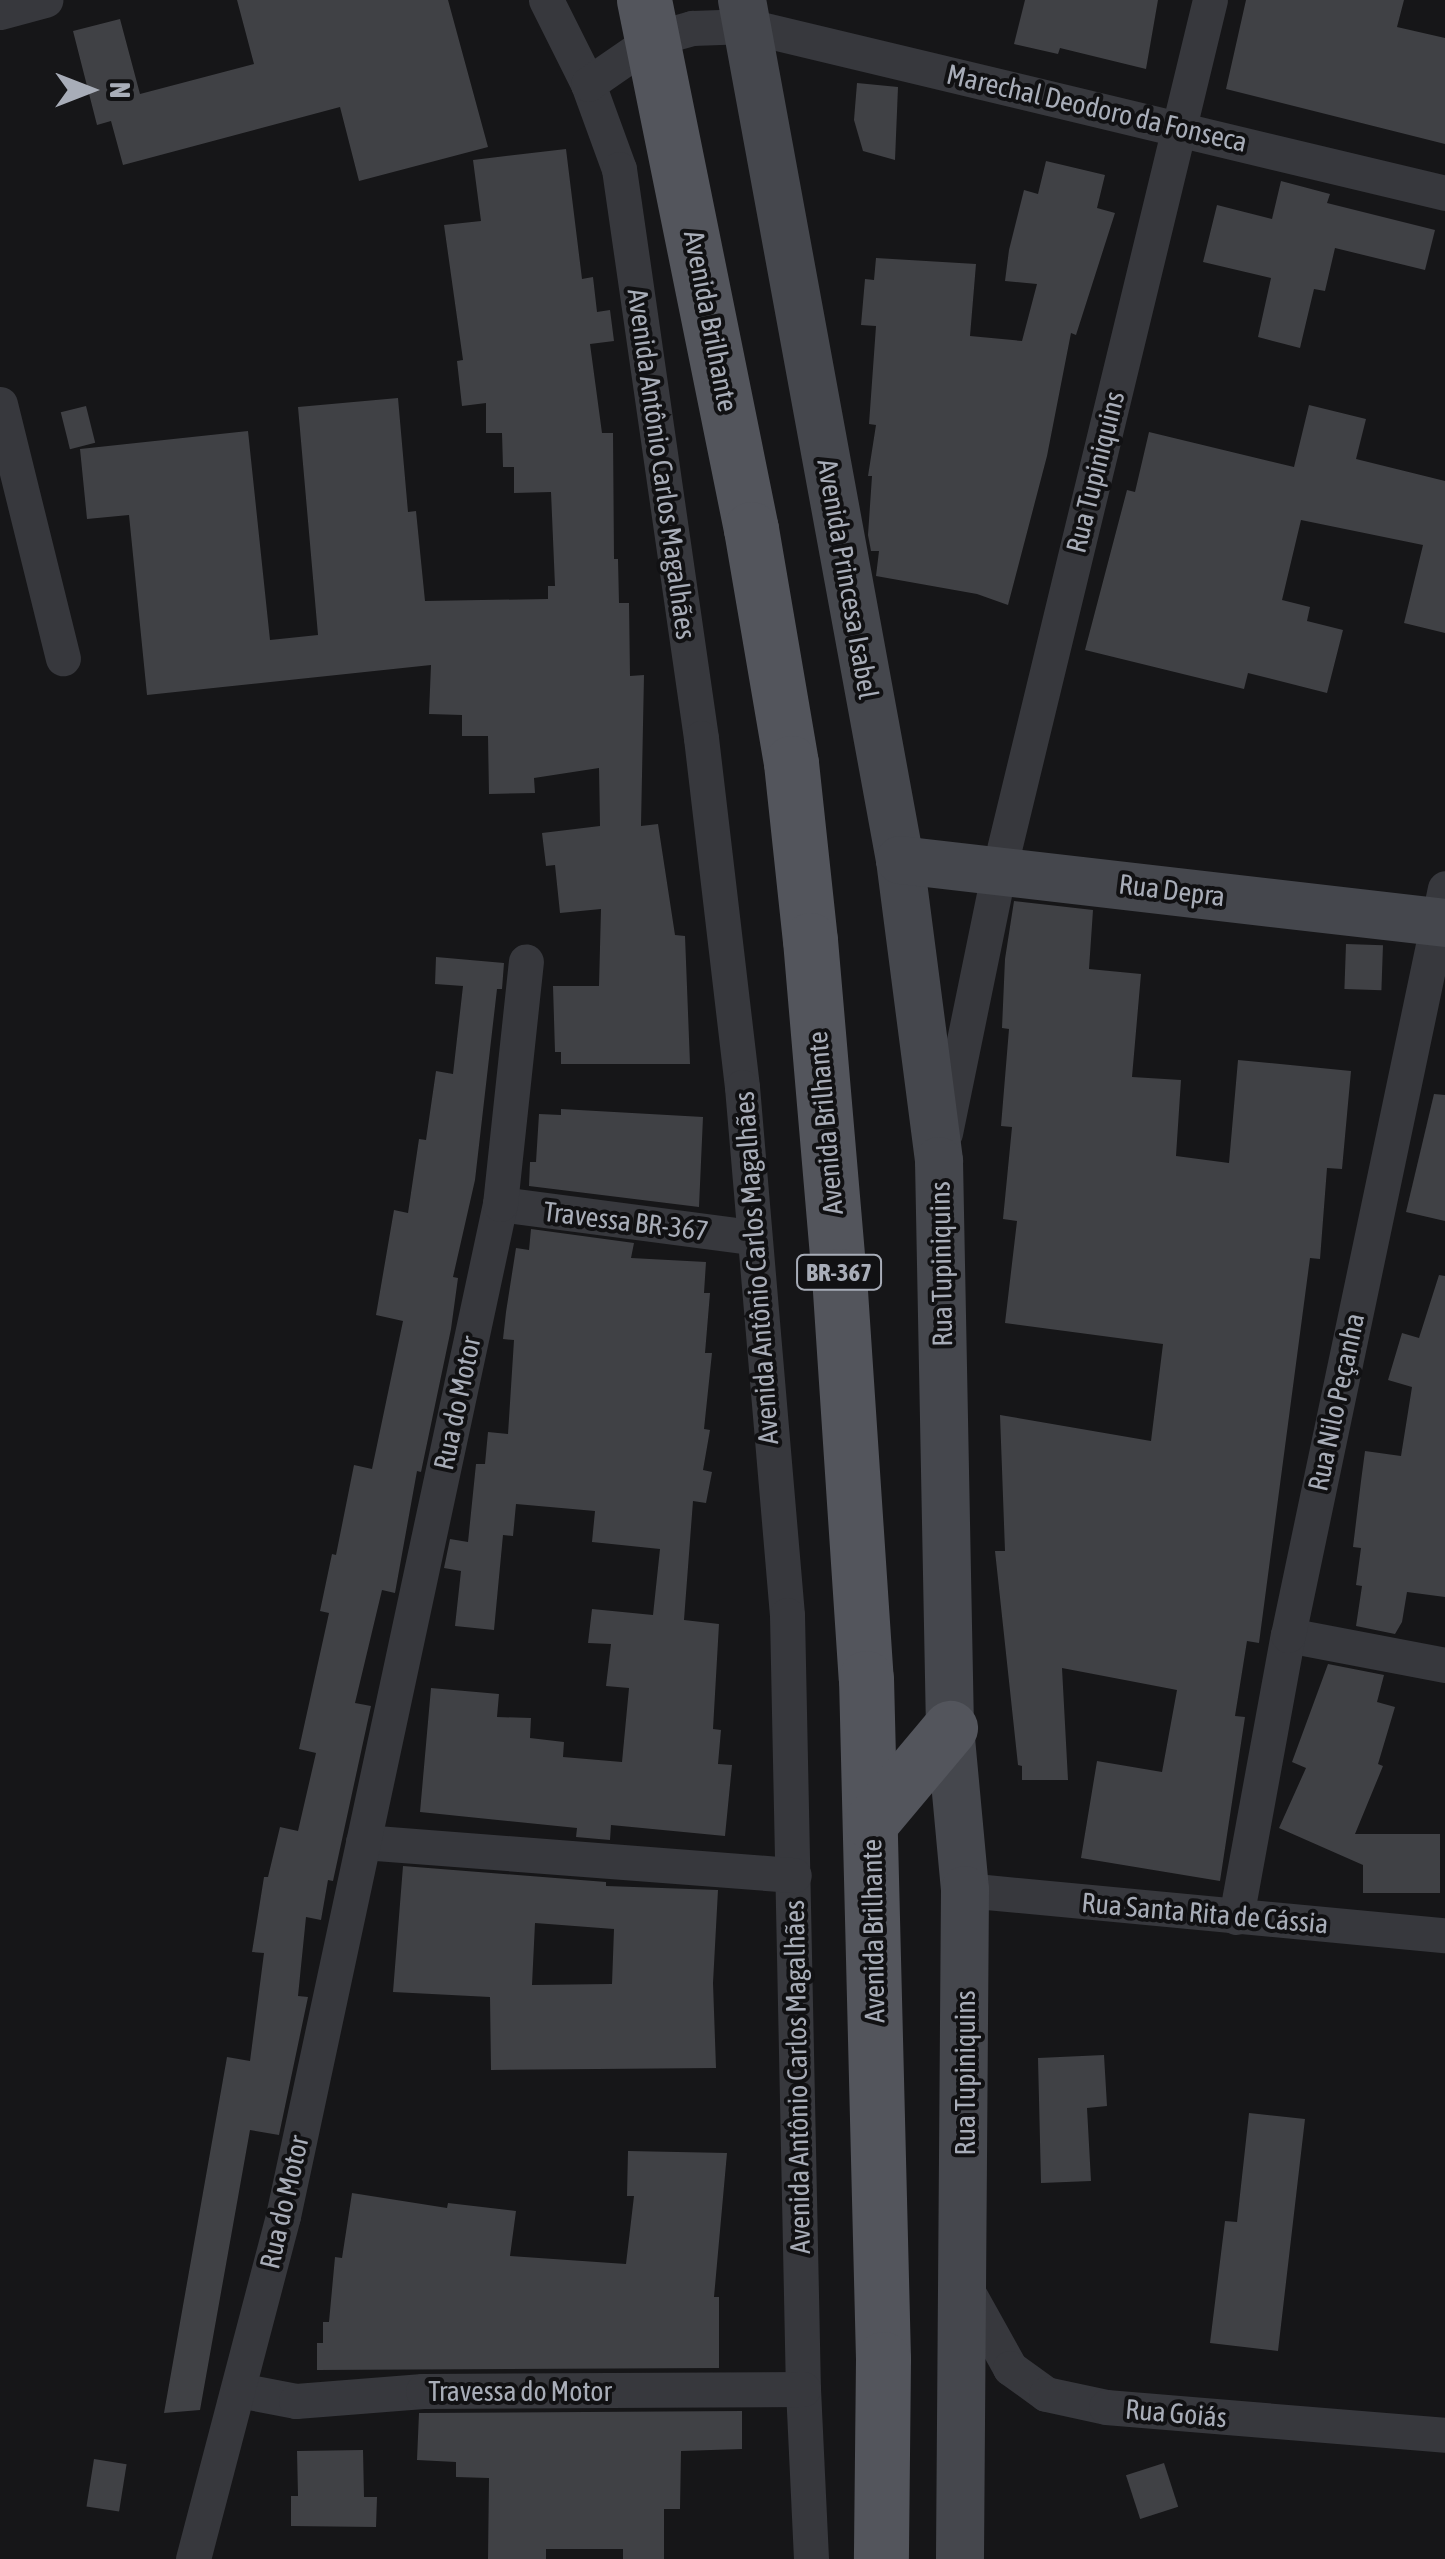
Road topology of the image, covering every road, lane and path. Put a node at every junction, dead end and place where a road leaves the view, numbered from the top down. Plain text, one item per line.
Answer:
1 (45, 0) edge
2 (546, 0) edge
3 (1210, 0) edge
4 (0, 12) edge
5 (745, 13) edge
6 (648, 19) edge
7 (588, 84) junction
8 (1178, 127) junction
9 (1445, 193) edge
10 (0, 404) edge
11 (63, 658) dead end
12 (900, 860) junction
13 (1000, 870) junction
14 (1442, 911) edge
15 (526, 961) dead end
16 (939, 1162) junction
17 (500, 1204) junction
18 (752, 1237) junction
19 (1288, 1635) junction
20 (1445, 1665) edge
21 (950, 1728) junction
22 (871, 1822) junction
23 (363, 1842) junction
24 (794, 1875) junction
25 (965, 1890) junction
26 (1236, 1918) junction
27 (1445, 1935) edge
28 (965, 2287) junction
29 (802, 2389) junction
30 (238, 2390) junction
31 (1445, 2435) edge
32 (193, 2559) edge
33 (811, 2559) edge
34 (880, 2559) edge
35 (960, 2559) edge

1 - 4 street
2 - 7 street, Avenida Antônio Carlos Magalhães
3 - 8 street, Rua Tupiniquins
5 - 6 street, Marechal Deodoro da Fonseca
5 - 8 street, Marechal Deodoro da Fonseca
5 - 12 street, Avenida Princesa Isabel
6 - 7 street
6 - 22 main road, Avenida Brilhante / BR-367
7 - 18 street, Avenida Antônio Carlos Magalhães
8 - 9 street, Marechal Deodoro da Fonseca
8 - 13 street, Rua Tupiniquins
10 - 11 street
12 - 13 street, Rua Depra
12 - 16 street, Avenida Princesa Isabel
13 - 14 street, Rua Depra
13 - 16 street, Rua Tupiniquins
14 - 19 street, Rua Nilo Peçanha
15 - 17 street, Rua do Motor
16 - 21 street, Rua Tupiniquins
17 - 18 street, Travessa BR-367
17 - 23 street, Rua do Motor
18 - 24 street, Avenida Antônio Carlos Magalhães
19 - 20 street
19 - 26 street, Rua Nilo Peçanha
21 - 22 main road
21 - 25 street, Rua Tupiniquins
22 - 34 main road, Avenida Brilhante / BR-367
23 - 24 street
23 - 30 street, Rua do Motor
24 - 29 street, Avenida Antônio Carlos Magalhães
25 - 26 street, Rua Santa Rita de Cássia
25 - 28 street, Rua Tupiniquins
26 - 27 street, Rua Santa Rita de Cássia
28 - 31 street, Rua Goiás
28 - 35 street, Rua Tupiniquins
29 - 30 street, Travessa do Motor
29 - 33 street, Avenida Antônio Carlos Magalhães
30 - 32 street, Rua do Motor

